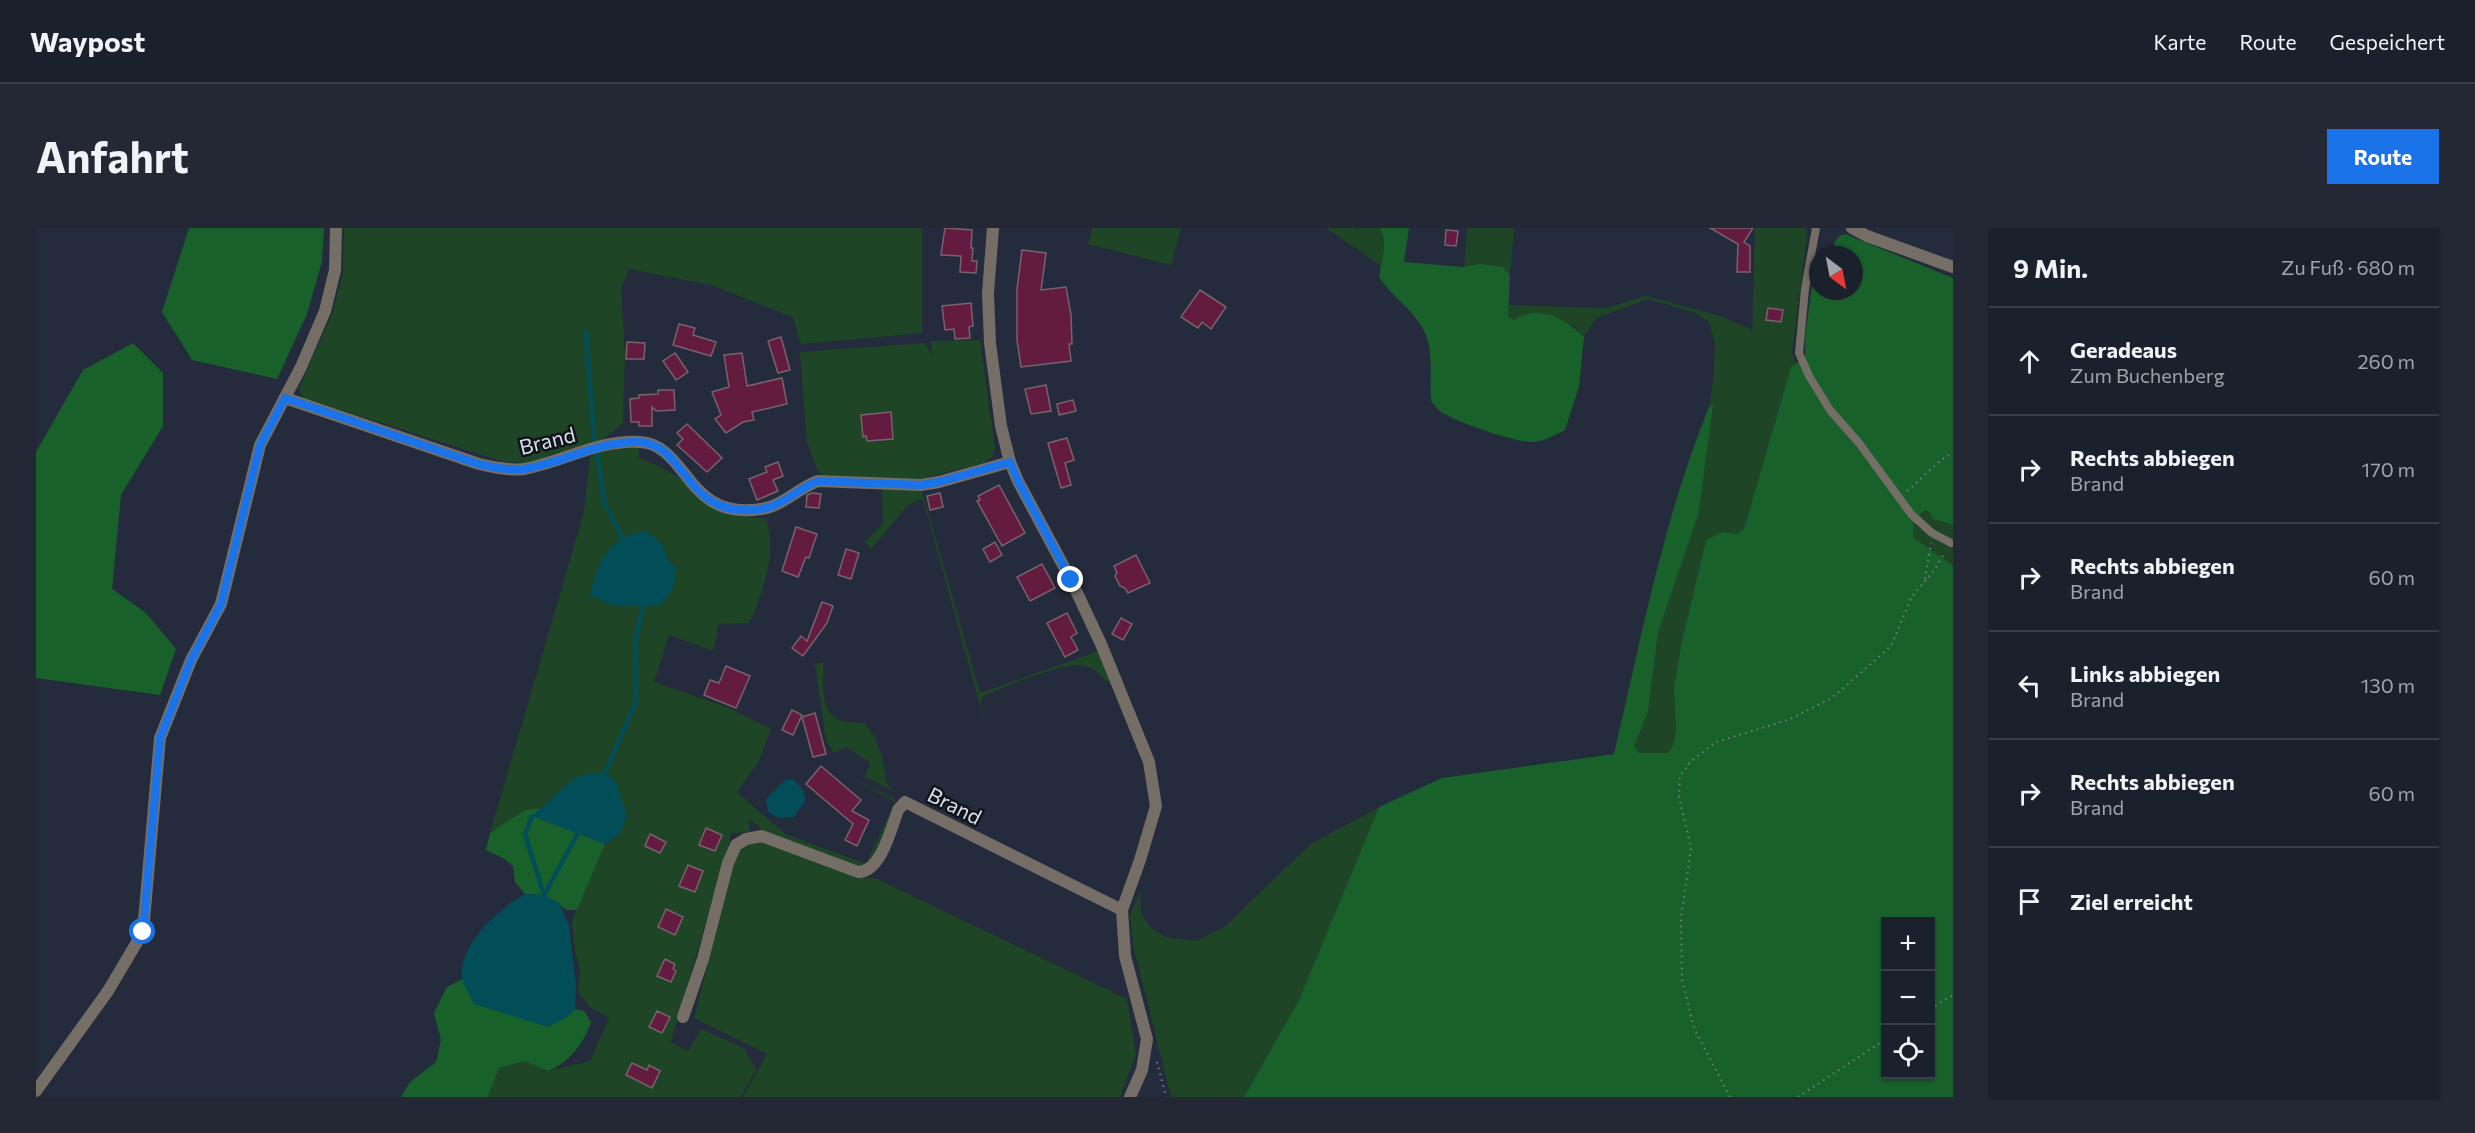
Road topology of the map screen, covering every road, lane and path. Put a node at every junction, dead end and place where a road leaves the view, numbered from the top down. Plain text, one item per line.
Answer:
1 (336, 228) edge
2 (993, 228) edge
3 (1816, 228) edge
4 (1852, 228) edge
5 (1953, 267) edge
6 (285, 398) junction
7 (1953, 453) edge
8 (1010, 462) junction
9 (1898, 498) junction
10 (1932, 533) junction
11 (1951, 543) joint
12 (1925, 582) junction
13 (1122, 910) junction
14 (1953, 995) edge
15 (1935, 1007) edge
16 (683, 1017) dead end
17 (1147, 1039) junction
18 (1881, 1042) edge
19 (36, 1091) edge
20 (1130, 1097) edge
21 (1166, 1097) edge
22 (1730, 1097) edge
23 (1798, 1097) edge

1 - 6 street
2 - 8 street
3 - 9 lane
4 - 5 street
6 - 8 street, Brand
6 - 19 street
7 - 9 path
8 - 13 street
9 - 10 lane
10 - 11 lane
10 - 12 path
11 - 12 path
12 - 22 path
13 - 16 street, Brand
13 - 17 street
14 - 15 path
17 - 20 street
17 - 21 path
18 - 23 path

